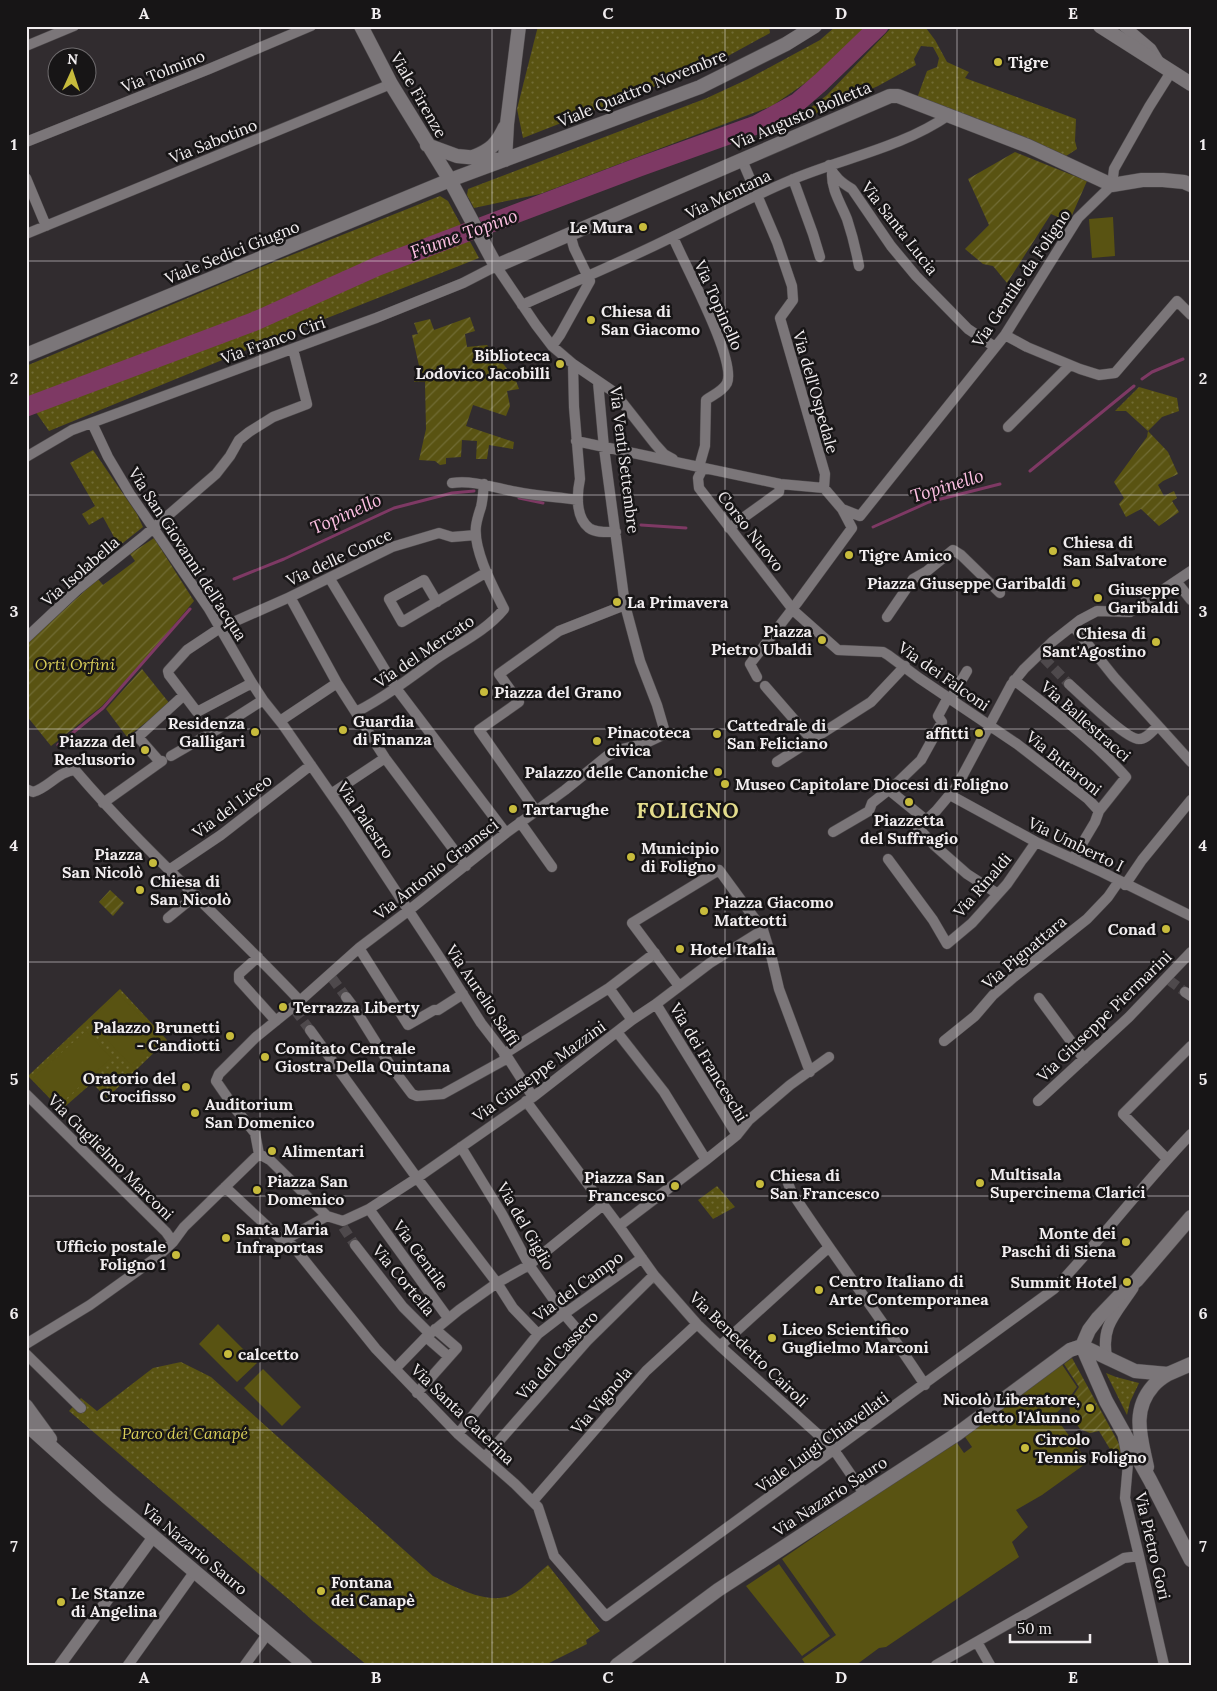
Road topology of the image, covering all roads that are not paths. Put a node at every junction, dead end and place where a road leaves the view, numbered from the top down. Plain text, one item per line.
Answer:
1 (74, 26) edge
2 (311, 26) edge
3 (361, 26) edge
4 (518, 26) edge
5 (815, 26) edge
6 (1100, 26) edge
7 (1124, 26) edge
8 (26, 46) edge
9 (1166, 68) junction
10 (391, 84) junction
11 (1191, 84) edge
12 (948, 115) junction
13 (507, 124) junction
14 (26, 142) edge
15 (428, 145) junction
16 (469, 158) junction
17 (505, 160) junction
18 (742, 160) junction
19 (831, 169) junction
20 (26, 178) edge
21 (792, 179) junction
22 (450, 180) junction
23 (1112, 185) junction
24 (1191, 185) edge
25 (757, 195) junction
26 (46, 226) junction
27 (26, 234) edge
28 (570, 234) junction
29 (673, 237) junction
30 (820, 257) dead end
31 (859, 266) dead end
32 (499, 272) junction
33 (588, 275) junction
34 (522, 305) junction
35 (1191, 314) edge
36 (1005, 335) junction
37 (552, 346) junction
38 (995, 347) junction
39 (293, 349) junction
40 (26, 355) edge
41 (573, 364) junction
42 (1070, 365) junction
43 (598, 382) junction
44 (92, 423) junction
45 (1008, 427) dead end
46 (576, 442) junction
47 (604, 448) junction
48 (26, 457) edge
49 (681, 463) junction
50 (701, 467) junction
51 (452, 483) dead end
52 (484, 484) junction
53 (780, 484) junction
54 (824, 488) junction
55 (578, 500) junction
56 (842, 508) junction
57 (153, 527) junction
58 (729, 528) junction
59 (616, 532) junction
60 (476, 535) junction
61 (487, 572) junction
62 (1191, 572) edge
63 (330, 578) junction
64 (1176, 581) junction
65 (1000, 593) dead end
66 (290, 597) junction
67 (1191, 600) edge
68 (437, 602) junction
69 (625, 605) junction
70 (792, 609) junction
71 (887, 617) dead end
72 (1074, 627) junction
73 (220, 628) junction
74 (26, 638) edge
75 (905, 666) junction
76 (967, 671) dead end
77 (757, 677) dead end
78 (1014, 680) junction
79 (252, 683) junction
80 (337, 683) junction
81 (1069, 684) tunnel mouth
82 (765, 686) dead end
83 (396, 688) junction
84 (184, 695) junction
85 (951, 698) junction
86 (263, 700) junction
87 (356, 712) junction
88 (280, 720) junction
89 (989, 725) junction
90 (1158, 726) junction
91 (664, 731) joint
92 (812, 740) junction
93 (385, 758) junction
94 (164, 760) junction
95 (777, 762) dead end
96 (1191, 762) edge
97 (311, 765) junction
98 (26, 789) edge
99 (888, 790) junction
100 (331, 794) junction
101 (950, 795) junction
102 (1191, 800) edge
103 (103, 803) junction
104 (536, 811) junction
105 (1100, 811) junction
106 (926, 820) junction
107 (520, 822) junction
108 (833, 832) dead end
109 (506, 833) junction
110 (1036, 842) junction
111 (888, 858) dead end
112 (1073, 859) junction
113 (466, 866) junction
114 (552, 867) dead end
115 (169, 870) junction
116 (1122, 883) junction
117 (998, 894) junction
118 (196, 895) junction
119 (408, 911) junction
120 (1191, 916) edge
121 (168, 918) dead end
122 (763, 930) junction
123 (359, 948) junction
124 (1191, 952) edge
125 (655, 953) junction
126 (258, 957) junction
127 (679, 986) junction
128 (609, 988) junction
129 (463, 994) junction
130 (346, 997) tunnel mouth
131 (1039, 998) dead end
132 (656, 1004) junction
133 (296, 1006) junction
134 (632, 1020) junction
135 (276, 1021) junction
136 (310, 1030) tunnel mouth
137 (617, 1032) junction
138 (944, 1041) dead end
139 (1191, 1046) edge
140 (506, 1056) junction
141 (829, 1057) dead end
142 (1084, 1059) junction
143 (810, 1072) junction
144 (26, 1094) edge
145 (529, 1099) junction
146 (1038, 1101) dead end
147 (1191, 1134) edge
148 (737, 1135) junction
149 (461, 1147) junction
150 (259, 1154) junction
151 (1167, 1159) junction
152 (706, 1160) junction
153 (418, 1178) junction
154 (788, 1183) dead end
155 (225, 1187) junction
156 (603, 1206) junction
157 (370, 1209) junction
158 (1191, 1217) edge
159 (335, 1221) junction
160 (619, 1226) junction
161 (283, 1241) junction
162 (173, 1242) junction
163 (355, 1245) tunnel mouth
164 (828, 1248) junction
165 (642, 1258) junction
166 (530, 1265) junction
167 (654, 1275) junction
168 (1137, 1280) junction
169 (497, 1283) junction
170 (564, 1314) junction
171 (448, 1318) junction
172 (697, 1324) junction
173 (431, 1333) junction
174 (538, 1334) junction
175 (588, 1340) junction
176 (26, 1344) edge
177 (720, 1346) junction
178 (1082, 1346) junction
179 (26, 1354) edge
180 (1107, 1359) junction
181 (1191, 1364) edge
182 (395, 1370) junction
183 (1168, 1374) junction
184 (925, 1385) junction
185 (417, 1393) junction
186 (26, 1406) edge
187 (81, 1408) dead end
188 (28, 1427) edge
189 (458, 1434) junction
190 (1123, 1434) junction
191 (834, 1450) junction
192 (64, 1458) junction
193 (484, 1458) junction
194 (1150, 1480) junction
195 (865, 1495) junction
196 (533, 1501) junction
197 (154, 1536) junction
198 (1140, 1556) junction
199 (1191, 1560) edge
200 (195, 1571) junction
201 (606, 1616) joint
202 (268, 1633) junction
203 (977, 1642) junction
204 (60, 1665) edge
205 (128, 1665) edge
206 (245, 1665) edge
207 (305, 1665) edge
208 (617, 1665) edge
209 (936, 1665) edge
210 (990, 1665) edge
211 (1164, 1665) edge

1 - 8 street
2 - 14 street, Via Tolmino
3 - 10 main road, Viale Firenze
4 - 13 main road
5 - 17 main road, Viale Quattro Novembre
6 - 9 main road
7 - 9 street
9 - 11 main road
9 - 23 street
10 - 15 main road, Viale Firenze
10 - 26 street, Via Sabotino
12 - 18 main road, Via Augusto Bolletta
12 - 19 street, Via Mentana
12 - 23 main road, Via Augusto Bolletta
13 - 16 main road
13 - 17 main road
15 - 16 main road, Viale Quattro Novembre
15 - 22 main road, Viale Firenze
16 - 17 main road, Viale Quattro Novembre
17 - 22 main road, Viale Quattro Novembre
18 - 25 street
18 - 28 main road, Via Augusto Bolletta
19 - 21 street, Via Mentana
19 - 31 street
19 - 38 street, Via Santa Lucia
20 - 26 street
21 - 25 street, Via Mentana
21 - 30 street
22 - 32 main road, Via Venti Settembre
22 - 40 main road, Viale Sedici Giugno
23 - 24 main road
23 - 36 street, Via Gentile da Foligno
25 - 29 street, Via Mentana
25 - 54 street, Via dell'Ospedale
26 - 27 street, Via Sabotino
28 - 32 main road, Via Augusto Bolletta
28 - 33 street
29 - 33 street, Via Mentana
29 - 50 street, Via Topinello
32 - 34 street, Via Venti Settembre
32 - 39 street, Via Franco Ciri
33 - 34 street, Via Mentana
33 - 37 street
34 - 37 street, Via Venti Settembre
35 - 42 street
36 - 38 street, Via Gentile da Foligno
36 - 42 street
37 - 41 street, Via Venti Settembre
38 - 56 street, Via Gentile da Foligno
39 - 44 street, Via Franco Ciri
39 - 57 street, Via Isolabella
41 - 43 street, Via Venti Settembre
41 - 46 street
42 - 45 street
43 - 47 street, Via Venti Settembre
43 - 49 street
44 - 48 street, Via Franco Ciri
44 - 57 street, Via San Giovanni dell'acqua
46 - 47 street
46 - 55 street
47 - 49 street
47 - 59 street, Via Venti Settembre
49 - 50 street
50 - 53 street
50 - 58 street, Corso Nuovo
51 - 52 street
52 - 55 street
52 - 60 street
53 - 54 street
53 - 58 street
54 - 56 street
55 - 59 street
56 - 70 street
57 - 73 street, Via San Giovanni dell'acqua
57 - 74 street, Via Isolabella
58 - 70 street, Corso Nuovo
59 - 69 street, Via Venti Settembre
60 - 61 street
60 - 63 street, Via delle Conce
61 - 68 street
61 - 83 street, Via del Mercato
62 - 64 street
63 - 66 street, Via delle Conce
63 - 83 street
64 - 67 street
64 - 72 street
65 - 71 street
66 - 73 street, Via delle Conce
66 - 80 street
68 - 68 street
69 - 91 street, Via Venti Settembre
69 - 104 street
70 - 75 street, Via dei Falconi
70 - 77 street
72 - 78 street
72 - 90 street
73 - 79 street, Via San Giovanni dell'acqua
73 - 84 street, Via delle Conce
75 - 85 street, Via dei Falconi
75 - 92 street
76 - 85 street
78 - 89 street
78 - 105 street, Via Ballestracci
79 - 84 street
79 - 86 street, Via San Giovanni dell'acqua
80 - 87 street
80 - 88 street
81 - 90 street
82 - 92 street
83 - 87 street, Via del Mercato
83 - 109 street
84 - 94 street
85 - 89 street, Via dei Falconi
85 - 99 street
86 - 88 street, Via San Giovanni dell'acqua
86 - 94 street
87 - 93 street
88 - 97 street, Via Palestro
89 - 101 street
89 - 105 street, Via Butaroni
90 - 96 street
91 - 104 street, Via Antonio Gramsci
92 - 95 street
93 - 100 street
93 - 113 street
94 - 103 street
97 - 100 street, Via Palestro
97 - 115 street, Via del Liceo
98 - 103 street
99 - 106 street
99 - 108 street
100 - 119 street, Via Palestro
101 - 106 street
101 - 110 street, Via Umberto I
102 - 116 street, Via Pignattara
103 - 115 street
104 - 107 street, Via Antonio Gramsci
105 - 112 street, Via Butaroni
106 - 117 street
107 - 109 street, Via Antonio Gramsci
107 - 114 street
109 - 113 street, Via Antonio Gramsci
110 - 112 street, Via Umberto I
110 - 117 street, Via Rinaldi
111 - 117 street, Via Rinaldi
112 - 116 street, Via Umberto I
113 - 119 street, Via Antonio Gramsci
115 - 118 street
116 - 120 street, Via Umberto I
116 - 138 street, Via Pignattara
118 - 121 street
118 - 126 street
119 - 123 street, Via Antonio Gramsci
119 - 129 street, Via Aurelio Saffi
122 - 125 street
122 - 127 street, Via Giuseppe Mazzini
122 - 143 street
123 - 129 street
123 - 133 street, Via Antonio Gramsci
124 - 142 street, Via Giuseppe Piermarini
125 - 127 street
125 - 128 street
126 - 133 street
126 - 135 street
127 - 132 street, Via Giuseppe Mazzini
128 - 134 street
128 - 140 street
129 - 140 street, Via Aurelio Saffi
130 - 140 street
131 - 142 street
132 - 134 street, Via Giuseppe Mazzini
132 - 148 street, Via dei Franceschi
133 - 135 street, Via Antonio Gramsci
134 - 137 street, Via Giuseppe Mazzini
135 - 150 street, Via Antonio Gramsci
136 - 153 street
137 - 145 street, Via Giuseppe Mazzini
137 - 152 street
139 - 151 street
140 - 145 street, Via Aurelio Saffi
141 - 143 street
142 - 146 street, Via Giuseppe Piermarini
143 - 148 street
144 - 162 street, Via Guglielmo Marconi
145 - 149 street, Via Giuseppe Mazzini
145 - 156 street, Via Benedetto Cairoli
147 - 151 street, Viale Luigi Chiavellati
148 - 152 street
149 - 153 street, Via Giuseppe Mazzini
149 - 166 street, Via del Giglio
150 - 155 street
150 - 159 street
151 - 184 street, Viale Luigi Chiavellati
152 - 160 street
153 - 157 street, Via Giuseppe Mazzini
153 - 169 street
154 - 164 street
155 - 161 street
155 - 162 street
156 - 160 street, Via Benedetto Cairoli
156 - 166 street
157 - 159 street, Via Giuseppe Mazzini
157 - 171 street, Via Gentile
158 - 168 main road
159 - 161 street
160 - 165 street, Via Benedetto Cairoli
161 - 182 street, Via Santa Caterina
162 - 176 street
163 - 173 street, Via Cortella
164 - 177 street
164 - 184 street
165 - 167 street, Via Benedetto Cairoli
165 - 170 street, Via del Campo
166 - 169 street
166 - 170 street, Via del Giglio
167 - 172 street, Via Benedetto Cairoli
167 - 175 street, Via del Cassero
168 - 178 main road
168 - 180 street
169 - 171 street
169 - 174 street
170 - 174 street, Via del Campo
170 - 175 street, Via del Giglio
171 - 173 street
172 - 177 street, Via Benedetto Cairoli
172 - 196 street, Via Vignola
173 - 182 street
173 - 185 street, Via Cortella
174 - 189 street, Via del Campo
175 - 193 street, Via del Cassero
177 - 191 street, Via Benedetto Cairoli
178 - 180 main road
178 - 190 main road
178 - 195 main road, Via Nazario Sauro
179 - 187 street
180 - 183 main road
181 - 183 main road
182 - 185 street, Via Santa Caterina
183 - 194 main road
184 - 191 street, Viale Luigi Chiavellati
185 - 189 street, Via Santa Caterina
186 - 192 main road, Via Nazario Sauro
188 - 192 main road, Via Nazario Sauro
189 - 193 street, Via Santa Caterina
190 - 194 main road
190 - 198 street, Via Pietro Gori
191 - 195 street, Via Benedetto Cairoli
191 - 201 street, Viale Luigi Chiavellati
192 - 197 main road, Via Nazario Sauro
193 - 196 street, Via Santa Caterina
194 - 199 main road
195 - 208 main road, Via Nazario Sauro
196 - 201 street, Via Santa Caterina
197 - 200 main road, Via Nazario Sauro
197 - 204 street
198 - 203 street
198 - 211 street, Via Pietro Gori
200 - 202 main road, Via Nazario Sauro
200 - 205 street
202 - 206 street
202 - 207 main road, Via Nazario Sauro
203 - 209 street
203 - 210 street

